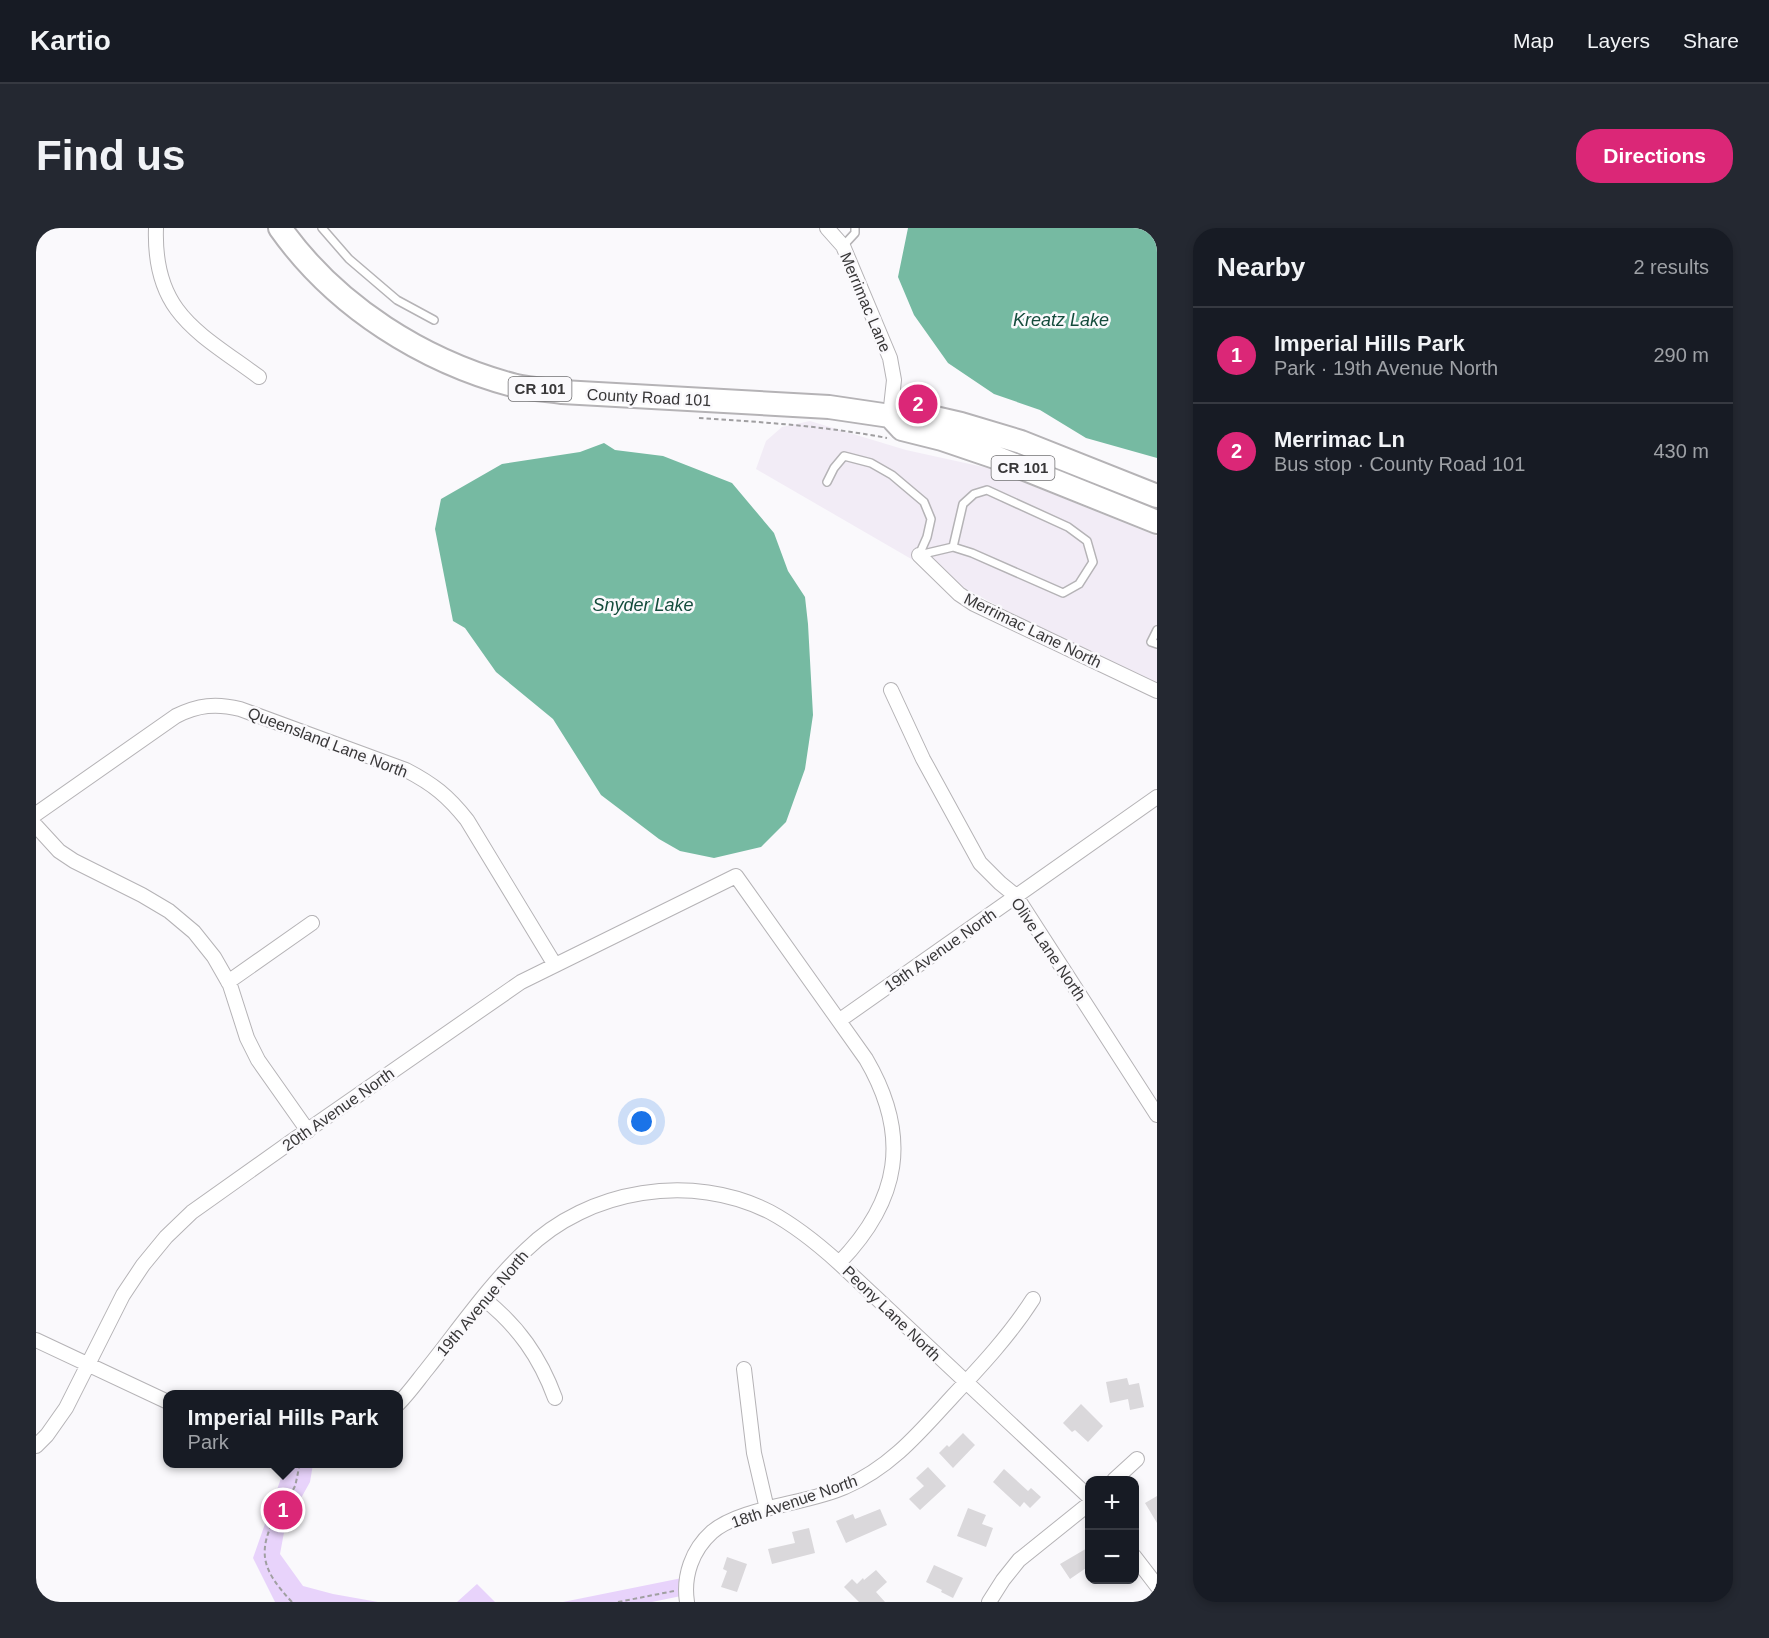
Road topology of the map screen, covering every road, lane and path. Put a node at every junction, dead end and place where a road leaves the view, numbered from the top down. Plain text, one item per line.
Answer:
1 (156, 228) edge
2 (280, 228) edge
3 (322, 228) edge
4 (827, 228) edge
5 (855, 228) edge
6 (843, 246) junction
7 (434, 320) dead end
8 (259, 377) dead end
9 (890, 416) junction
10 (827, 482) dead end
11 (1157, 496) edge
12 (1157, 522) edge
13 (953, 547) junction
14 (919, 555) junction
15 (1157, 630) edge
16 (1157, 645) edge
17 (891, 690) dead end
18 (1157, 691) edge
19 (1157, 797) edge
20 (36, 814) edge
21 (36, 826) edge
22 (736, 876) joint
23 (1016, 896) junction
24 (312, 922) dead end
25 (555, 965) junction
26 (228, 982) junction
27 (840, 1020) junction
28 (1157, 1114) edge
29 (308, 1131) junction
30 (839, 1263) junction
31 (484, 1299) junction
32 (1033, 1299) dead end
33 (36, 1340) edge
34 (88, 1364) junction
35 (744, 1369) dead end
36 (965, 1383) junction
37 (555, 1398) dead end
38 (403, 1399) edge
39 (163, 1400) edge
40 (36, 1446) edge
41 (1137, 1459) dead end
42 (299, 1468) edge
43 (1118, 1476) edge
44 (1085, 1494) edge
45 (1085, 1506) edge
46 (767, 1509) junction
47 (1139, 1563) edge
48 (1157, 1586) edge
49 (686, 1589) edge
50 (292, 1602) edge
51 (618, 1602) edge
52 (989, 1602) edge

1 - 8 street
2 - 9 main road, County Road 101 / CR 101
3 - 7 lane
4 - 6 street, Merrimac Lane
5 - 6 lane
6 - 9 street, Merrimac Lane
9 - 11 main road, County Road 101 / CR 101
9 - 12 main road, County Road 101 / CR 101
10 - 14 lane
13 - 13 lane
13 - 14 lane
14 - 18 street, Merrimac Lane North
15 - 16 lane
17 - 23 street, Olive Lane North
19 - 23 street, 19th Avenue North
20 - 25 street, Queensland Lane North
21 - 26 street
22 - 25 street, 20th Avenue North
22 - 27 street, Peony Lane North
23 - 27 street, 19th Avenue North
23 - 28 street, Olive Lane North
24 - 26 street
25 - 29 street, 20th Avenue North
26 - 29 street
27 - 30 street, Peony Lane North
29 - 34 street, 20th Avenue North
30 - 31 street, 19th Avenue North
30 - 36 street, Peony Lane North
31 - 37 street
31 - 38 street, 19th Avenue North
32 - 36 street, 18th Avenue North
33 - 34 street
34 - 39 street
34 - 40 street, 20th Avenue North
35 - 46 street
36 - 44 street, Peony Lane North
36 - 46 street, 18th Avenue North
41 - 43 street
42 - 50 path
45 - 52 street
46 - 49 street, 18th Avenue North
47 - 48 street
49 - 51 path

